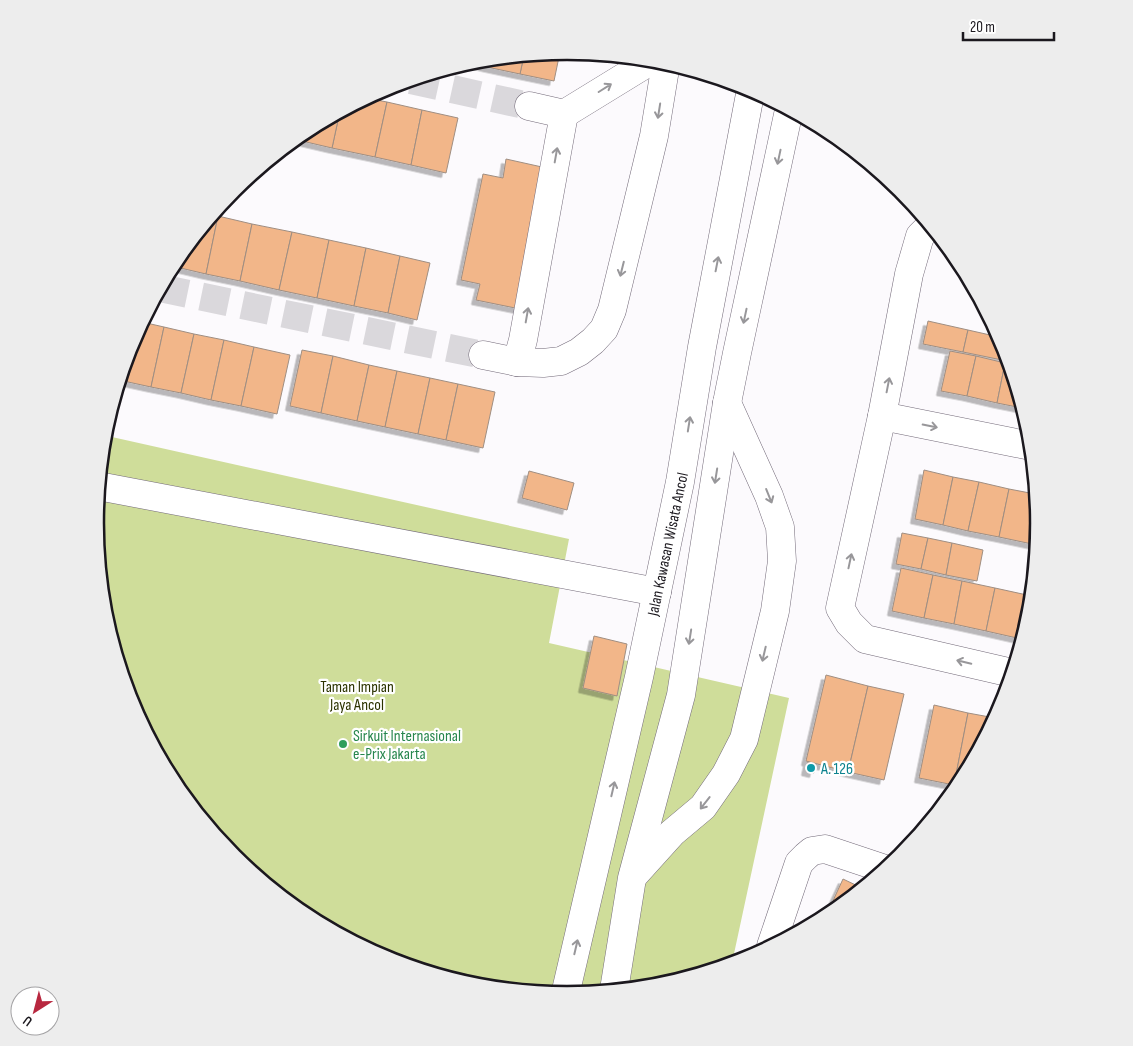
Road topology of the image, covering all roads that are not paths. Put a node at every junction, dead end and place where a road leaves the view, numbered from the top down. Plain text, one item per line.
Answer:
1 (642, 66) edge
2 (665, 71) edge
3 (749, 98) edge
4 (529, 106) tunnel mouth
5 (564, 114) junction
6 (788, 117) edge
7 (925, 231) edge
8 (483, 355) tunnel mouth
9 (517, 362) junction
10 (727, 403) junction
11 (882, 416) junction
12 (1023, 444) edge
13 (105, 487) edge
14 (657, 592) junction
15 (1005, 671) edge
16 (877, 866) edge
17 (632, 878) junction
18 (774, 936) edge
19 (615, 983) edge
20 (567, 986) edge

5 -> 1 street
2 -> 9 street
14 -> 3 street, Jalan Kawasan Wisata Ancol
4 - 5 street
9 -> 5 street
6 -> 10 street, Jalan Kawasan Wisata Ancol
11 -> 7 street
8 - 9 street
10 -> 17 street, Jalan Kawasan Wisata Ancol
10 -> 17 street
11 -> 12 street
15 -> 11 street
13 - 14 street
20 -> 14 street, Jalan Kawasan Wisata Ancol
16 - 18 street
17 - 19 street, Jalan Kawasan Wisata Ancol

